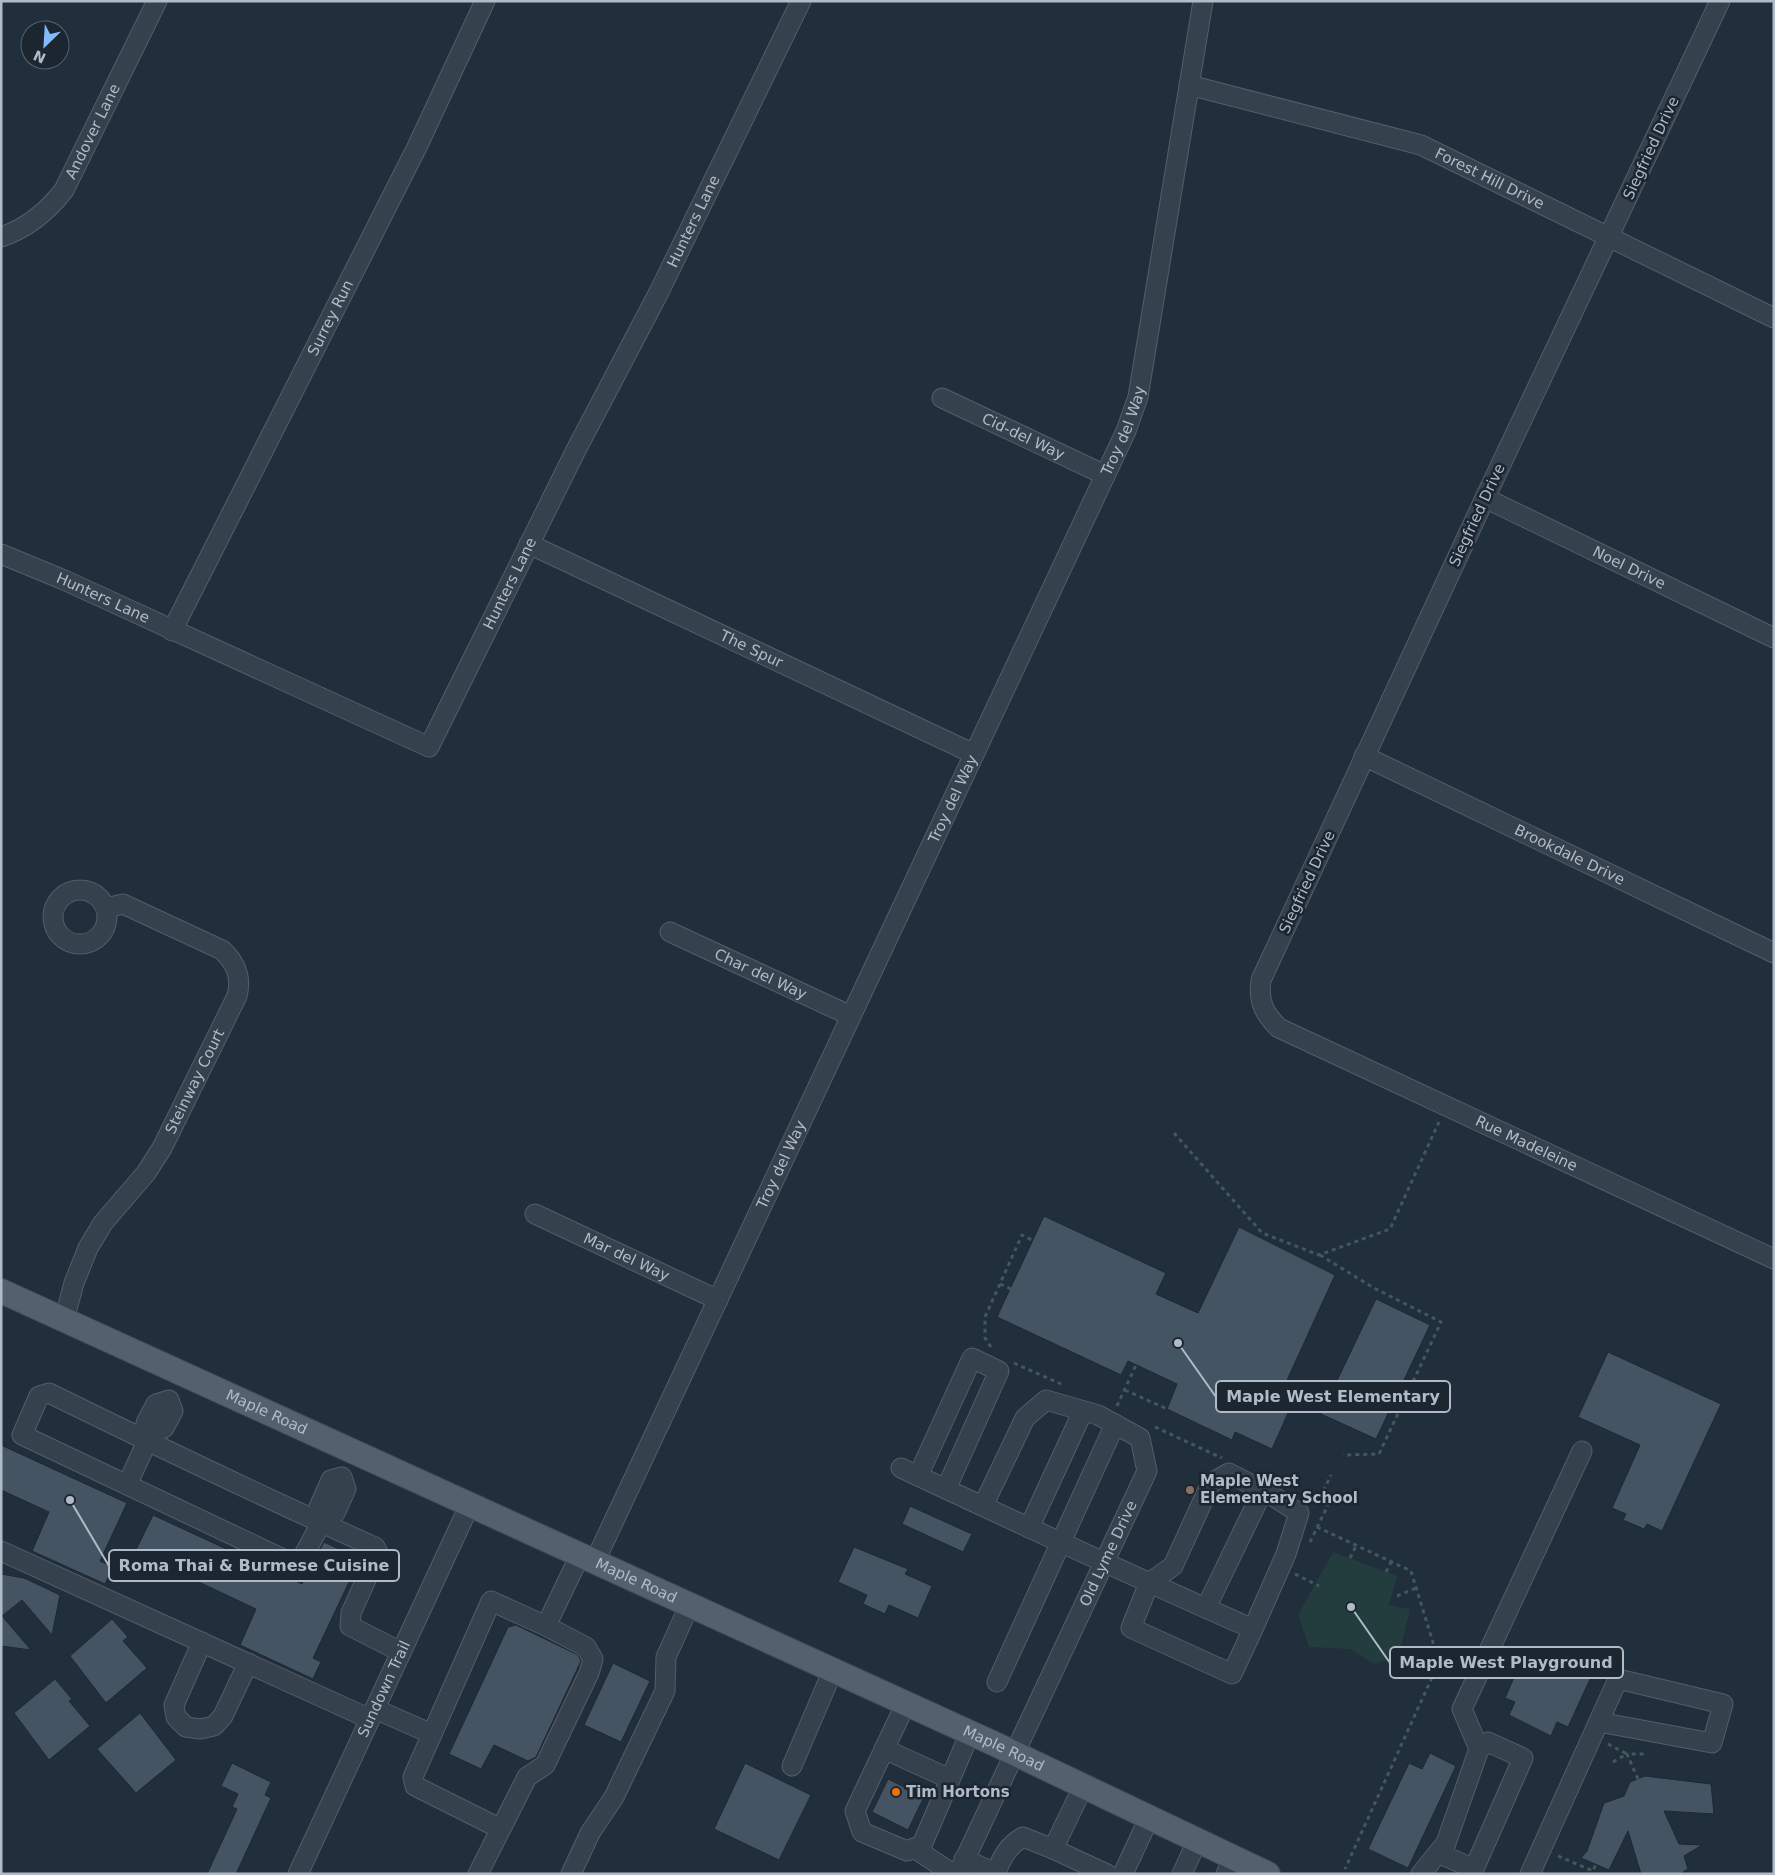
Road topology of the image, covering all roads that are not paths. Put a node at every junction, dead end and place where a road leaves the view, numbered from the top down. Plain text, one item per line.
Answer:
1 (157, 1) edge
2 (485, 1) edge
3 (801, 1) edge
4 (1203, 1) edge
5 (1720, 1) edge
6 (1189, 86) junction
7 (1, 237) edge
8 (1609, 237) junction
9 (1774, 318) edge
10 (942, 398) dead end
11 (1105, 475) junction
12 (1485, 498) junction
13 (530, 544) junction
14 (1, 554) edge
15 (172, 631) junction
16 (1774, 638) edge
17 (974, 754) junction
18 (1364, 756) junction
19 (106, 908) dead end
20 (670, 932) dead end
21 (1774, 953) edge
22 (851, 1016) junction
23 (1279, 1028) joint
24 (535, 1214) dead end
25 (1774, 1259) edge
26 (1, 1292) edge
27 (718, 1300) junction
28 (64, 1320) junction
29 (190, 1378) junction
30 (1083, 1411) junction
31 (1115, 1417) junction
32 (149, 1437) junction
33 (1582, 1451) dead end
34 (354, 1452) junction
35 (128, 1485) junction
36 (946, 1489) junction
37 (1263, 1490) junction
38 (470, 1504) junction
39 (982, 1506) junction
40 (323, 1520) junction
41 (1028, 1528) junction
42 (1060, 1542) junction
43 (1, 1551) edge
44 (588, 1558) junction
45 (1104, 1563) junction
46 (1150, 1583) junction
47 (690, 1604) junction
48 (1206, 1608) junction
49 (546, 1626) junction
50 (1253, 1629) junction
51 (202, 1642) junction
52 (401, 1652) junction
53 (248, 1663) junction
54 (833, 1670) junction
55 (997, 1682) dead end
56 (906, 1704) junction
57 (372, 1714) junction
58 (1599, 1722) junction
59 (970, 1733) junction
60 (432, 1734) junction
61 (884, 1749) junction
62 (1479, 1749) junction
63 (1013, 1753) junction
64 (792, 1766) dead end
65 (950, 1778) junction
66 (1083, 1787) junction
67 (1149, 1818) junction
68 (499, 1828) junction
69 (1197, 1841) junction
70 (914, 1848) junction
71 (1053, 1850) junction
72 (1438, 1853) junction
73 (1229, 1866) edge
74 (958, 1869) edge
75 (995, 1873) edge
76 (298, 1874) edge
77 (478, 1874) edge
78 (571, 1874) edge
79 (1107, 1874) edge
80 (1122, 1874) edge
81 (1182, 1874) edge
82 (1268, 1874) edge
83 (1421, 1874) edge
84 (1530, 1874) edge

1 - 7 street, Andover Lane
2 - 15 street, Surrey Run
3 - 13 street, Hunters Lane
4 - 6 street, Troy del Way
5 - 8 street, Siegfried Drive
6 - 8 street, Forest Hill Drive
6 - 11 street, Troy del Way
8 - 9 street, Forest Hill Drive
8 - 12 street, Siegfried Drive
10 - 11 street, Cid-del Way
11 - 17 street, Troy del Way
12 - 16 street, Noel Drive
12 - 18 street, Siegfried Drive
13 - 15 street, Hunters Lane
13 - 17 street, The Spur
14 - 15 street, Hunters Lane
17 - 22 street, Troy del Way
18 - 21 street, Brookdale Drive
18 - 23 street, Siegfried Drive
19 - 28 street, Steinway Court
20 - 22 street, Char del Way
22 - 27 street, Troy del Way
23 - 25 street, Rue Madeleine
24 - 27 street, Mar del Way
26 - 28 main road, Maple Road
27 - 44 street, Troy del Way
28 - 29 main road, Maple Road
29 - 32 street
29 - 34 main road, Maple Road
30 - 31 street, Old Lyme Drive
30 - 39 street, Old Lyme Drive
30 - 41 street
31 - 42 street
31 - 45 street, Old Lyme Drive
32 - 35 street
32 - 35 street
32 - 40 street
33 - 62 street
34 - 38 main road, Maple Road
34 - 40 street
35 - 40 street
36 - 36 street
36 - 39 street
37 - 46 street
37 - 48 street
37 - 50 street
38 - 44 main road, Maple Road
38 - 52 street, Sundown Trail
39 - 41 street
40 - 52 street
41 - 42 street
42 - 45 street
42 - 55 street
43 - 51 street
44 - 47 main road, Maple Road
44 - 49 street, Troy del Way
45 - 46 street
45 - 63 street, Old Lyme Drive
46 - 48 street
46 - 50 street
47 - 54 main road, Maple Road
47 - 78 street
48 - 50 street
49 - 60 street
49 - 68 street
51 - 53 street
51 - 53 street
52 - 57 street, Sundown Trail
53 - 57 street
54 - 56 main road, Maple Road
54 - 64 street
56 - 59 main road, Maple Road
56 - 61 street
57 - 60 street
57 - 76 street, Sundown Trail
58 - 58 street
58 - 84 street
59 - 63 main road, Maple Road
59 - 65 street
60 - 68 street
61 - 65 street
61 - 70 street
62 - 72 street
62 - 72 street
63 - 66 main road, Maple Road
63 - 74 street, Old Lyme Drive
65 - 70 street
66 - 67 main road, Maple Road
66 - 71 street
67 - 69 main road, Maple Road
67 - 80 street
68 - 77 street
69 - 73 main road, Maple Road
69 - 81 street
70 - 74 street
71 - 75 street
71 - 79 street
72 - 83 street
73 - 82 main road, Maple Road
74 - 75 street

